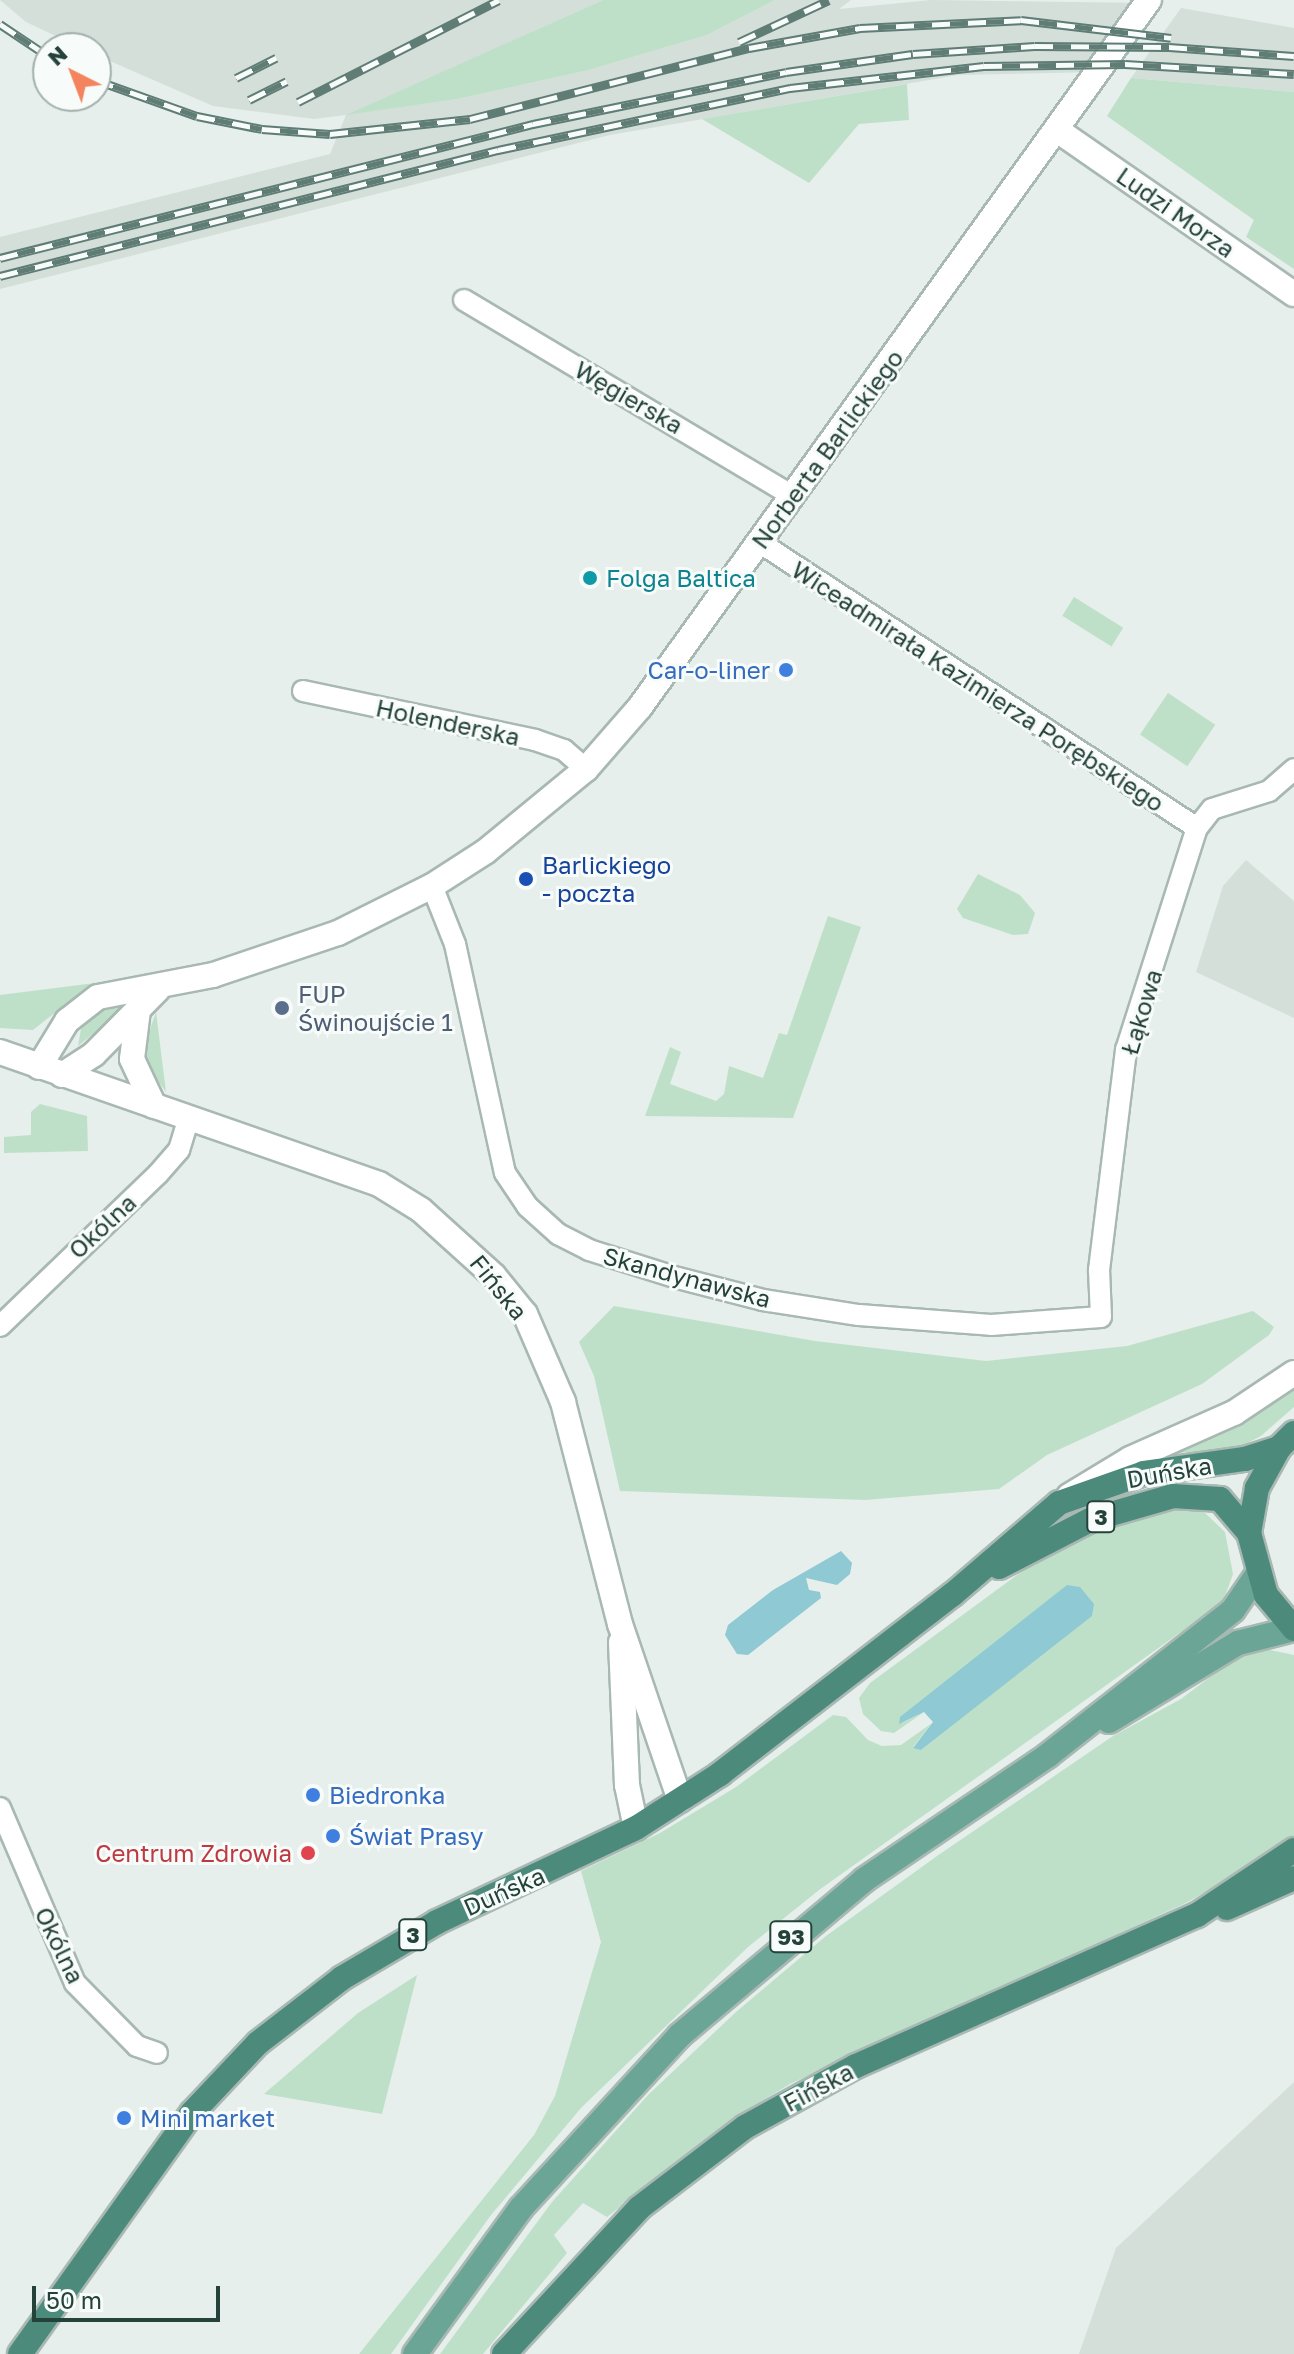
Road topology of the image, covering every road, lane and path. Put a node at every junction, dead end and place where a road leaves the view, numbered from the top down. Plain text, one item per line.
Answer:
1 (1149, 0) edge
2 (1057, 130) junction
3 (1294, 294) edge
4 (464, 300) dead end
5 (793, 496) junction
6 (759, 542) junction
7 (303, 691) dead end
8 (586, 769) junction
9 (1294, 769) edge
10 (1197, 828) junction
11 (432, 886) junction
12 (158, 989) junction
13 (138, 1010) junction
14 (0, 1052) edge
15 (51, 1071) junction
16 (154, 1106) junction
17 (189, 1117) junction
18 (1101, 1317) joint
19 (0, 1326) edge
20 (1294, 1373) edge
21 (1286, 1441) edge
22 (1059, 1503) junction
23 (1249, 1533) junction
24 (1257, 1575) junction
25 (952, 1595) junction
26 (620, 1624) junction
27 (1294, 1629) edge
28 (1047, 1756) junction
29 (680, 1800) junction
30 (0, 1808) edge
31 (636, 1828) junction
32 (1294, 1850) edge
33 (1294, 1878) edge
34 (1197, 1915) junction
35 (157, 2053) dead end
36 (32, 2348) edge
37 (415, 2354) edge
38 (504, 2354) edge

1 - 2 street, Norberta Barlickiego
2 - 3 street, Ludzi Morza
2 - 5 street, Norberta Barlickiego
4 - 5 street, Węgierska
5 - 6 street, Norberta Barlickiego
6 - 8 street, Norberta Barlickiego
6 - 10 street, Wiceadmirała Kazimierza Porębskiego
7 - 8 street, Holenderska
8 - 11 street, Norberta Barlickiego
9 - 10 street
10 - 18 street, Łąkowa
11 - 12 street, Norberta Barlickiego
11 - 18 street, Skandynawska
12 - 13 street
12 - 15 street, Norberta Barlickiego
13 - 15 street
13 - 16 street
14 - 15 street
15 - 16 street
16 - 17 street
17 - 19 street, Okólna
17 - 26 street, Fińska
20 - 22 street
21 - 22 highway, Duńska / 3
21 - 23 highway, 3
22 - 25 highway, Duńska / 3
23 - 24 highway, 3
23 - 25 highway, Duńska / 3
24 - 27 highway, 3
24 - 28 main road, 93
25 - 29 highway, Duńska / 3
26 - 29 street, Fińska
26 - 31 street, Fińska
27 - 28 main road, 93
28 - 37 main road, 93
29 - 31 highway, Duńska / 3
30 - 35 street, Okólna
31 - 36 highway, Duńska / 3
32 - 34 highway, Fińska
33 - 34 highway, Fińska
34 - 38 highway, Fińska

